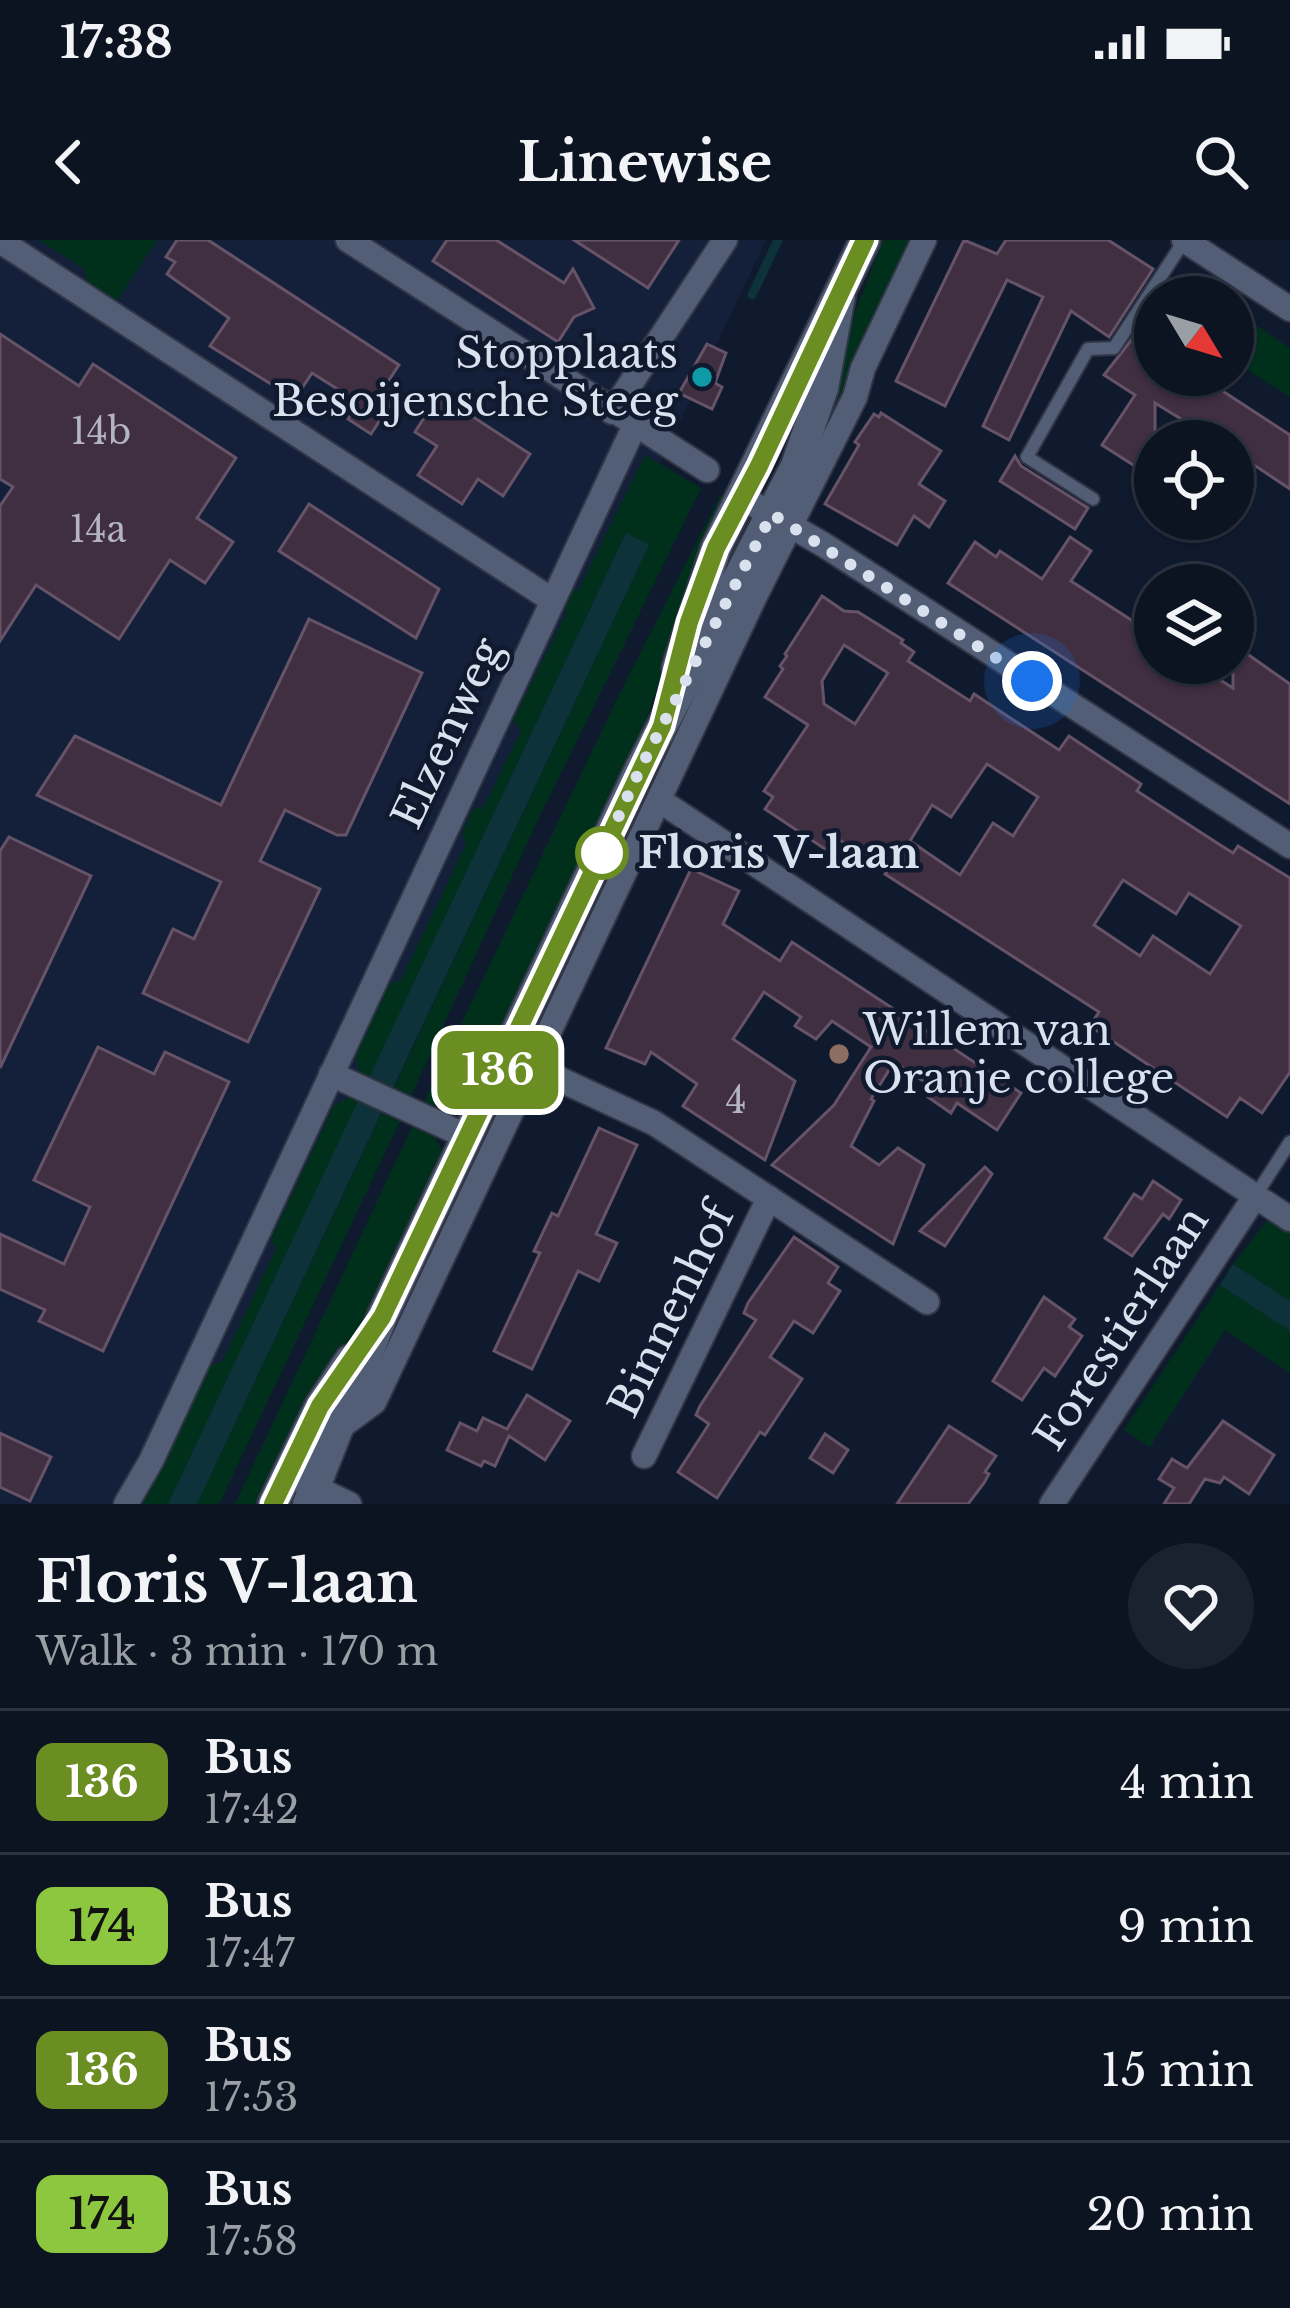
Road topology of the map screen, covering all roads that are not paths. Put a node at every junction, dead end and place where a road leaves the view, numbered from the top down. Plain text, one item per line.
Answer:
1 (348, 240) edge
2 (725, 240) edge
3 (865, 240) edge
4 (924, 240) edge
5 (1184, 240) edge
6 (0, 241) edge
7 (840, 296) junction
8 (1290, 309) edge
9 (612, 412) junction
10 (635, 425) junction
11 (707, 470) dead end
12 (743, 498) junction
13 (1093, 499) dead end
14 (781, 520) junction
15 (552, 600) junction
16 (662, 726) junction
17 (658, 800) junction
18 (1290, 846) edge
19 (532, 1067) junction
20 (332, 1074) junction
21 (468, 1137) junction
22 (1290, 1142) edge
23 (1256, 1195) junction
24 (769, 1198) junction
25 (1290, 1219) edge
26 (927, 1302) dead end
27 (382, 1317) junction
28 (336, 1430) junction
29 (644, 1456) dead end
30 (303, 1488) edge
31 (126, 1504) edge
32 (273, 1504) edge
33 (349, 1504) edge
34 (1052, 1504) edge

1 - 9 street
2 - 9 street
3 - 7 street
4 - 14 street
5 - 8 street
5 - 13 lane
6 - 15 street
7 - 12 street
7 - 14 street
9 - 10 street
10 - 11 street
10 - 15 street, Elzenweg
12 - 14 street
12 - 16 street
14 - 16 street
14 - 17 street
14 - 18 street
15 - 20 street, Elzenweg
16 - 21 street
17 - 19 street
17 - 23 street
19 - 24 street, Binnenhof
19 - 28 street
20 - 21 street
20 - 31 street, Elzenweg
21 - 27 street
22 - 23 lane
23 - 25 street
23 - 34 street, Forestierlaan
24 - 26 street, Binnenhof
24 - 29 street, Binnenhof
27 - 28 street
27 - 30 street
28 - 30 street
30 - 32 street
30 - 33 street

